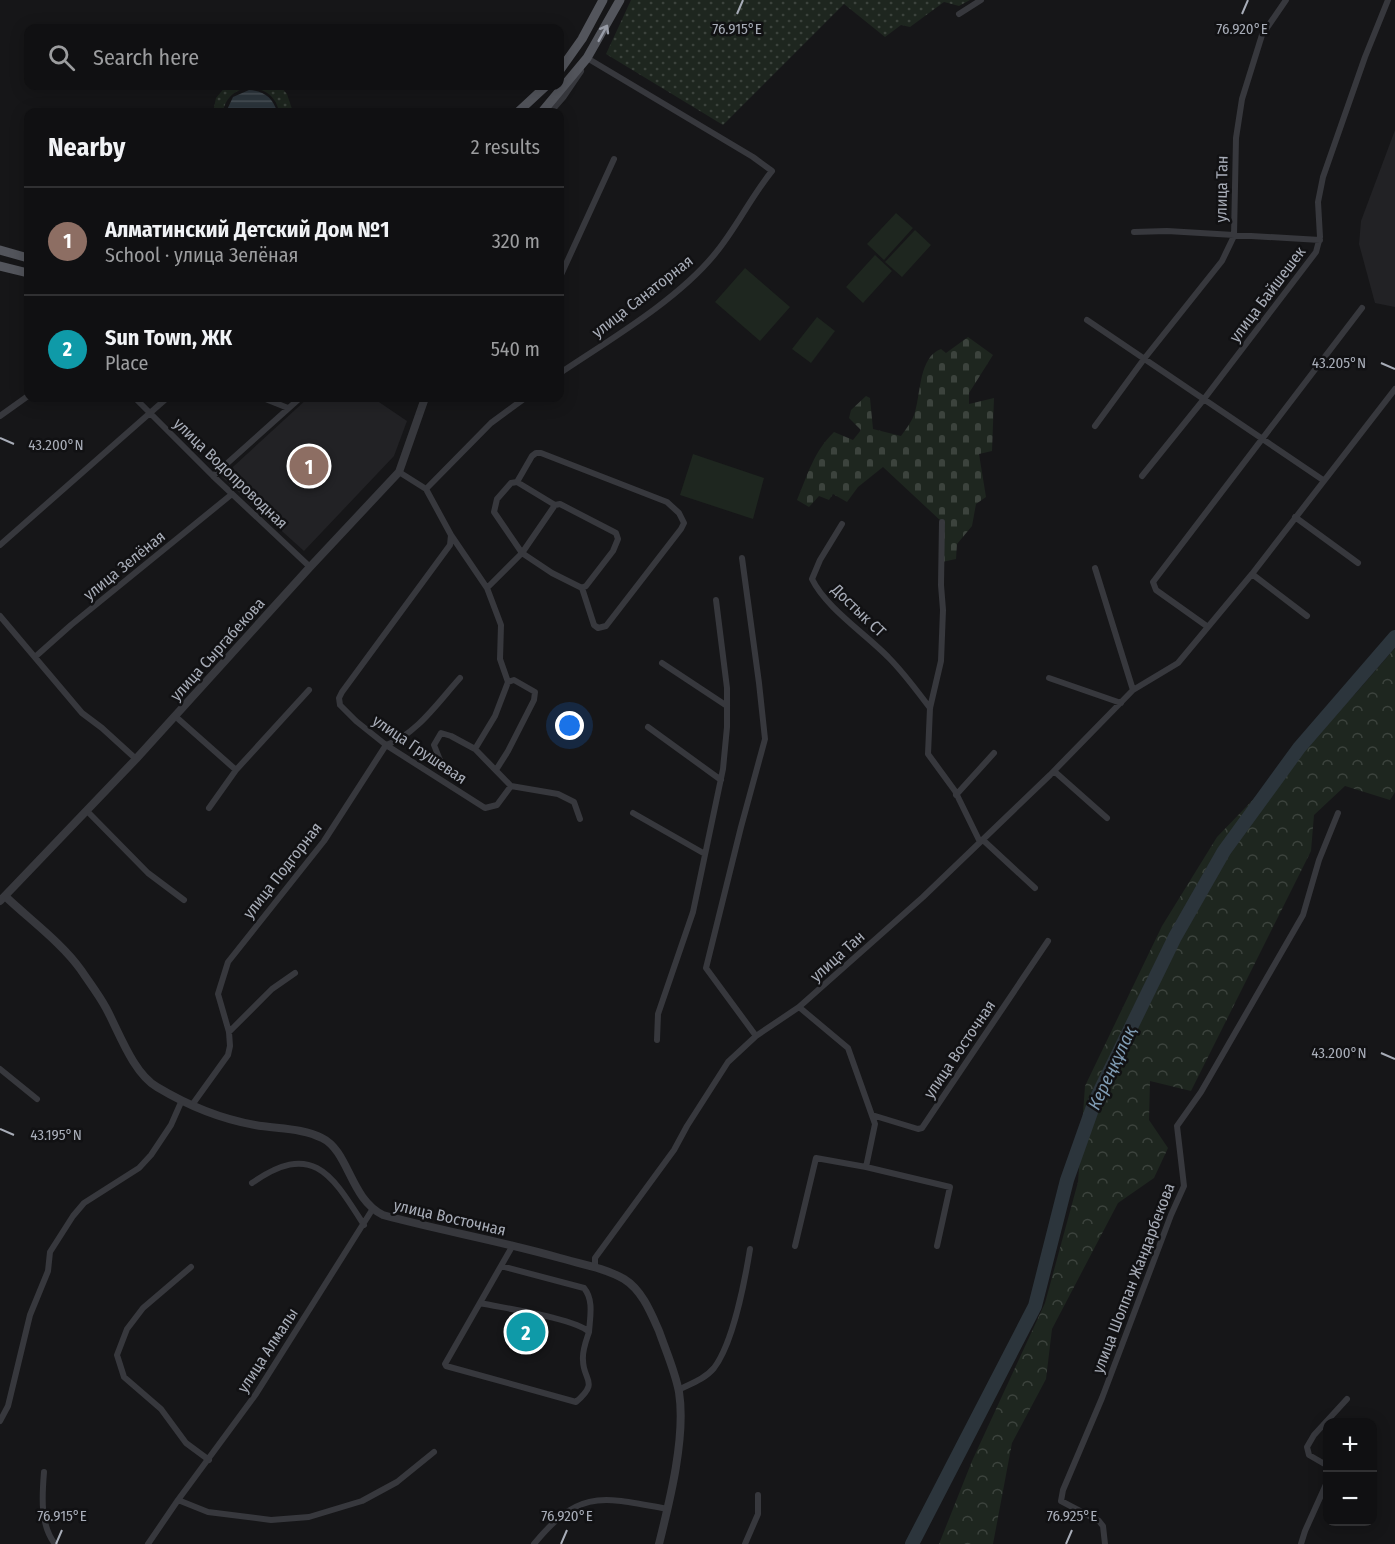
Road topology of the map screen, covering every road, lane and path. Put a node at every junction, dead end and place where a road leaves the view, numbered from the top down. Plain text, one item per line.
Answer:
1 (603, 0) edge
2 (620, 0) edge
3 (981, 0) edge
4 (1286, 0) edge
5 (1388, 0) edge
6 (959, 14) dead end
7 (588, 58) junction
8 (564, 64) edge
9 (564, 86) edge
10 (542, 90) edge
11 (561, 90) edge
12 (522, 108) edge
13 (545, 108) edge
14 (552, 108) edge
15 (614, 159) dead end
16 (1134, 232) dead end
17 (1234, 236) junction
18 (1320, 240) junction
19 (0, 250) edge
20 (24, 257) edge
21 (0, 266) edge
22 (564, 268) edge
23 (24, 272) edge
24 (1362, 308) dead end
25 (1087, 320) dead end
26 (1144, 359) junction
27 (564, 370) edge
28 (1395, 389) edge
29 (24, 399) edge
30 (1204, 399) junction
31 (139, 402) edge
32 (162, 402) edge
33 (273, 402) edge
34 (295, 402) edge
35 (424, 402) edge
36 (520, 402) edge
37 (288, 408) junction
38 (149, 412) junction
39 (0, 416) edge
40 (1095, 426) dead end
41 (1264, 439) junction
42 (399, 472) junction
43 (213, 476) junction
44 (1142, 476) dead end
45 (1323, 480) junction
46 (517, 482) junction
47 (426, 489) junction
48 (232, 494) junction
49 (555, 505) junction
50 (1295, 517) junction
51 (942, 522) dead end
52 (842, 524) dead end
53 (450, 535) junction
54 (0, 545) edge
55 (522, 553) junction
56 (742, 558) dead end
57 (1358, 563) dead end
58 (310, 567) junction
59 (1095, 567) dead end
60 (1252, 574) junction
61 (487, 588) junction
62 (582, 588) junction
63 (716, 600) dead end
64 (0, 616) edge
65 (1307, 616) dead end
66 (1208, 627) junction
67 (35, 657) junction
68 (662, 663) dead end
69 (460, 678) dead end
70 (1049, 678) dead end
71 (508, 682) junction
72 (309, 690) dead end
73 (1133, 690) junction
74 (1121, 702) junction
75 (727, 706) junction
76 (930, 708) junction
77 (175, 716) junction
78 (648, 727) dead end
79 (386, 745) junction
80 (474, 749) junction
81 (994, 753) dead end
82 (136, 759) junction
83 (440, 760) dead end
84 (236, 770) junction
85 (496, 770) junction
86 (1054, 771) junction
87 (720, 780) junction
88 (512, 786) junction
89 (957, 795) junction
90 (209, 808) dead end
91 (87, 811) junction
92 (633, 813) dead end
93 (1338, 813) dead end
94 (1107, 818) dead end
95 (580, 819) dead end
96 (981, 841) junction
97 (705, 854) junction
98 (1035, 888) dead end
99 (2, 898) edge
100 (184, 900) dead end
101 (1048, 941) dead end
102 (295, 973) dead end
103 (800, 1007) junction
104 (229, 1032) junction
105 (756, 1036) junction
106 (657, 1040) dead end
107 (0, 1069) edge
108 (37, 1099) dead end
109 (182, 1100) junction
110 (192, 1105) junction
111 (872, 1115) junction
112 (866, 1167) junction
113 (252, 1183) dead end
114 (372, 1210) junction
115 (363, 1225) junction
116 (513, 1245) junction
117 (795, 1246) dead end
118 (937, 1246) dead end
119 (750, 1249) dead end
120 (501, 1266) junction
121 (190, 1267) dead end
122 (596, 1268) junction
123 (480, 1303) junction
124 (589, 1332) junction
125 (678, 1390) junction
126 (1347, 1399) dead end
127 (1330, 1418) edge
128 (0, 1421) edge
129 (1323, 1425) edge
130 (434, 1452) dead end
131 (209, 1460) junction
132 (1323, 1463) edge
133 (44, 1472) dead end
134 (1323, 1491) edge
135 (758, 1495) dead end
136 (178, 1500) junction
137 (668, 1509) junction
138 (55, 1544) edge
139 (148, 1544) edge
140 (534, 1544) edge
141 (659, 1544) edge
142 (745, 1544) edge
143 (1105, 1544) edge
144 (1301, 1544) edge

1 - 8 main road
7 -> 2 main road
3 - 6 street
4 - 17 street, улица Тан
5 - 18 street, улица Байшешек
7 - 9 main road
7 - 14 street
7 - 27 street, улица Санаторная
10 - 12 main road
11 - 13 main road
15 - 22 street
16 - 17 street
17 - 18 street
17 - 26 street, улица Тан
18 - 30 street, улица Байшешек
19 - 20 main road
21 - 23 main road
24 - 41 street
25 - 26 street
26 - 30 street
26 - 40 street, улица Тан
28 - 45 street, улица Тан
29 - 39 street
30 - 41 street
30 - 44 street, улица Байшешек
31 - 38 street, улица Водопроводная
32 - 38 street
33 - 37 street
34 - 37 street
35 - 42 street, улица Сыргабекова
36 - 47 street
37 - 43 street
38 - 43 street, улица Водопроводная
38 - 54 street
41 - 45 street
41 - 66 street
42 - 47 street
42 - 58 street, улица Сыргабекова
43 - 48 street, улица Водопроводная
45 - 50 street, улица Тан
46 - 49 street
46 - 55 street
46 - 62 street
47 - 53 street
48 - 58 street, улица Водопроводная
48 - 67 street, улица Зелёная
49 - 55 street
49 - 62 street
50 - 57 street
50 - 60 street, улица Тан
51 - 76 street
52 - 76 street, Достык СТ
53 - 61 street
53 - 79 street, улица Грушевая
55 - 61 street
55 - 62 street
56 - 105 street
58 - 77 street, улица Сыргабекова
59 - 73 street
60 - 65 street
60 - 66 street, улица Тан
61 - 71 street
63 - 75 street
64 - 67 street
66 - 73 street, улица Тан
67 - 82 street
68 - 75 street
69 - 79 street, улица Подгорная
70 - 74 street
71 - 80 street
71 - 85 street
72 - 84 street
73 - 74 street, улица Тан
74 - 86 street, улица Тан
75 - 87 street
76 - 89 street
77 - 82 street, улица Сыргабекова
77 - 84 street
78 - 87 street
79 - 88 street, улица Грушевая
79 - 104 street, улица Подгорная
80 - 83 street
80 - 85 street
81 - 89 street
82 - 91 street, улица Сыргабекова
84 - 90 street
85 - 88 street
86 - 94 street
86 - 96 street, улица Тан
87 - 97 street
88 - 95 street
89 - 96 street
91 - 99 street, улица Сыргабекова
91 - 100 street
92 - 97 street
93 - 143 street, улица Шолпан Жандарбекова
96 - 98 street
96 - 103 street, улица Тан
97 - 106 street
99 - 109 street, улица Восточная
101 - 111 street, улица Восточная
102 - 104 street
103 - 105 street, улица Тан
103 - 111 street
104 - 110 street, улица Подгорная
105 - 122 street, улица Тан
107 - 108 street
109 - 110 street, улица Восточная
109 - 128 street
110 - 114 street, улица Восточная
111 - 112 street
112 - 117 street
112 - 118 street
113 - 115 street
114 - 115 street, улица Алмалы
114 - 116 street, улица Восточная
115 - 131 street, улица Алмалы
116 - 120 street
116 - 122 street, улица Восточная
119 - 125 street
120 - 123 street
120 - 124 street
121 - 131 street
122 - 125 street, улица Восточная
123 - 124 street
123 - 124 street
125 - 137 street
126 - 127 street
129 - 132 street
130 - 136 street
131 - 136 street, улица Алмалы
133 - 138 street
134 - 144 street
135 - 142 street
136 - 139 street, улица Алмалы
137 - 140 street
137 - 141 street

